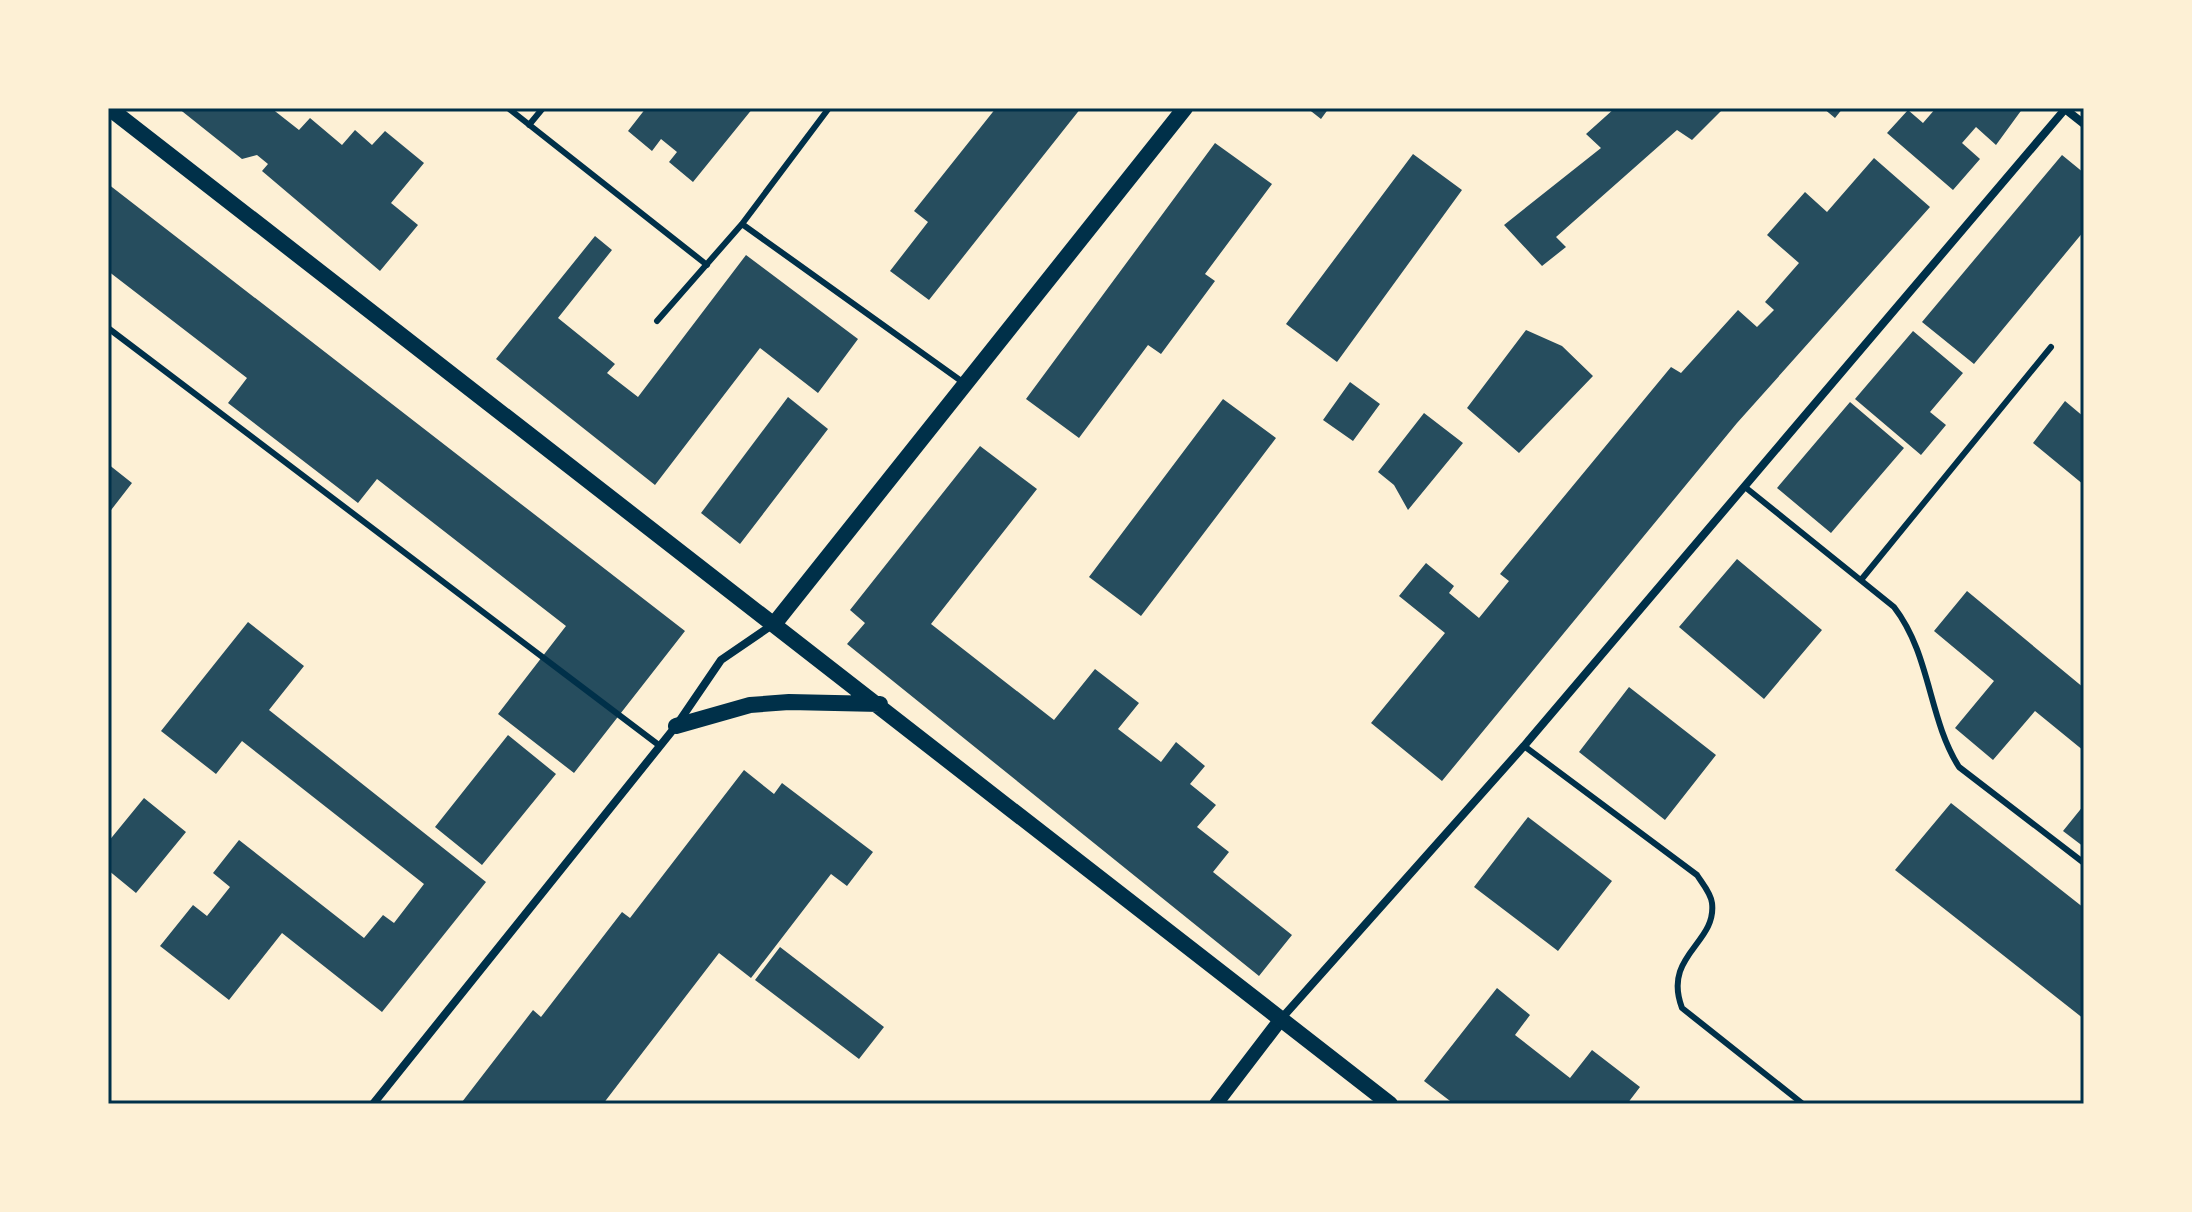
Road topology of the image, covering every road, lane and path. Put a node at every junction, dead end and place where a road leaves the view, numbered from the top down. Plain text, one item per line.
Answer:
1 (109, 108) edge
2 (508, 108) edge
3 (543, 108) edge
4 (829, 108) edge
5 (1185, 108) edge
6 (2066, 108) edge
7 (2084, 124) edge
8 (529, 125) junction
9 (742, 224) junction
10 (707, 265) junction
11 (657, 321) dead end
12 (108, 328) edge
13 (2051, 347) dead end
14 (966, 385) junction
15 (1745, 487) junction
16 (1861, 580) junction
17 (775, 623) junction
18 (880, 704) junction
19 (676, 726) junction
20 (660, 746) junction
21 (1524, 746) junction
22 (2084, 863) edge
23 (1281, 1019) junction
24 (373, 1104) edge
25 (1216, 1104) edge
26 (1390, 1104) edge
27 (1803, 1104) edge

1 - 17 main road
2 - 8 lane
3 - 8 lane
4 - 9 lane
5 - 14 main road
6 - 7 street
6 - 15 street
8 - 10 lane
9 - 10 lane
9 - 14 lane
10 - 11 lane
12 - 20 lane
13 - 16 lane
14 - 17 main road
15 - 16 lane
15 - 21 street
16 - 22 lane
17 - 18 main road
17 - 19 street
18 - 19 main road
18 - 23 main road
19 - 20 street
20 - 24 street
21 - 23 street
21 - 27 lane
23 - 25 street
23 - 26 main road

